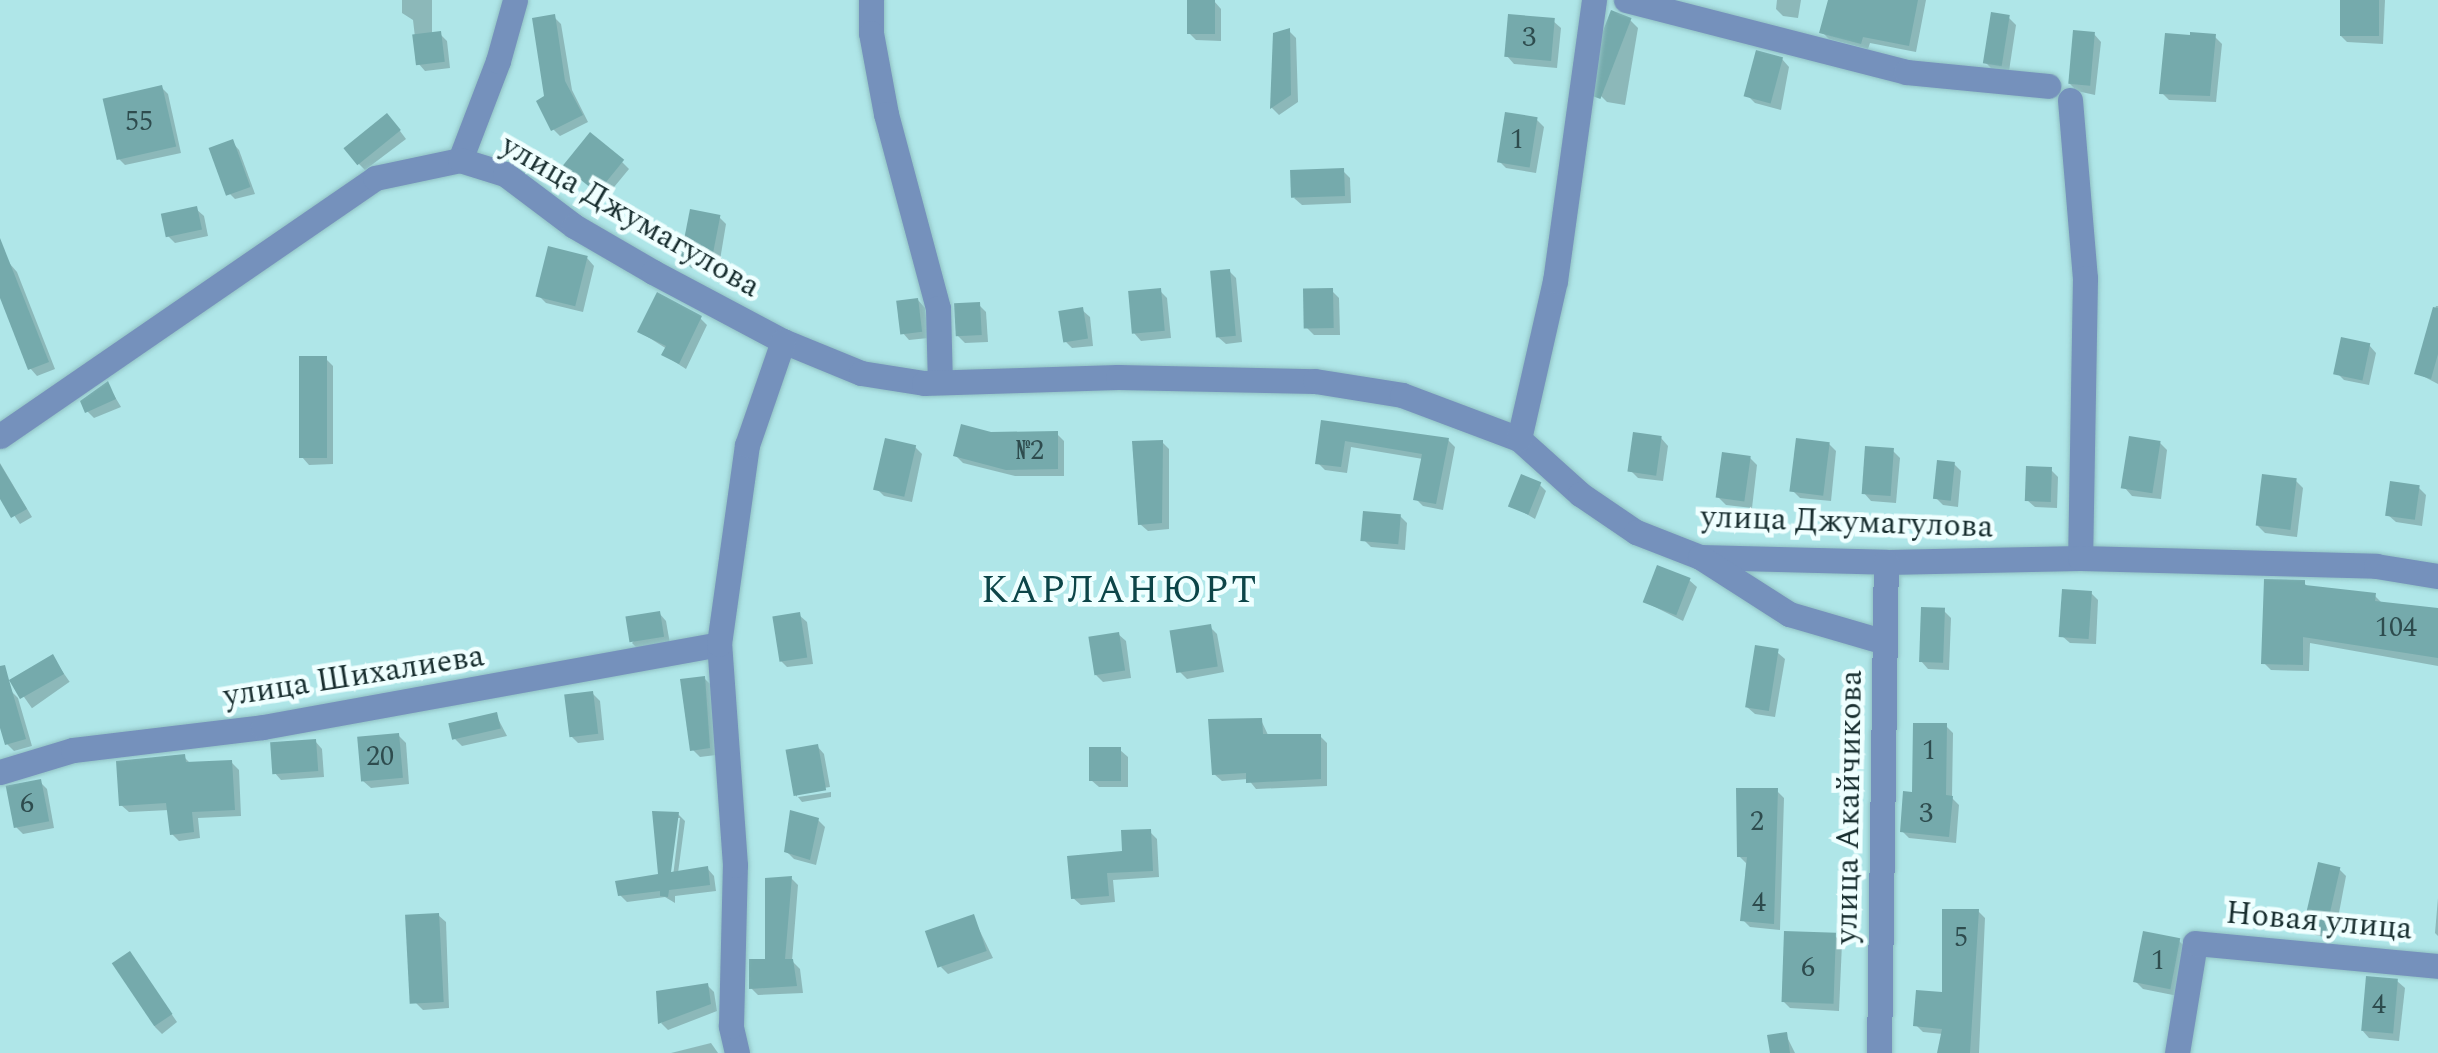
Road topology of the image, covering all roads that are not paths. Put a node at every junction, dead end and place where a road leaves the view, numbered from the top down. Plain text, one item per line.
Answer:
1 (514, 0) edge
2 (871, 0) edge
3 (1594, 0) edge
4 (1626, 0) edge
5 (460, 160) junction
6 (784, 341) junction
7 (940, 382) junction
8 (0, 436) edge
9 (1519, 439) junction
10 (1700, 557) junction
11 (2080, 558) junction
12 (1886, 562) junction
13 (2438, 576) edge
14 (1885, 642) junction
15 (719, 644) junction
16 (0, 772) edge
17 (2438, 966) edge
18 (737, 1053) edge
19 (1879, 1053) edge
20 (2177, 1053) edge

1 - 5 street
2 - 7 street
3 - 9 street
4 - 11 street
5 - 6 street, улица Джумагулова
5 - 8 street, улица Джумагулова
6 - 7 street, улица Джумагулова
6 - 15 street
7 - 9 street, улица Джумагулова
9 - 10 street, улица Джумагулова
10 - 12 street, улица Джумагулова
10 - 14 street
11 - 12 street, улица Джумагулова
11 - 13 street, улица Джумагулова
12 - 14 street, улица Акайчикова
14 - 19 street, улица Акайчикова
15 - 16 street, улица Шихалиева
15 - 18 street
17 - 20 street, Новая улица

